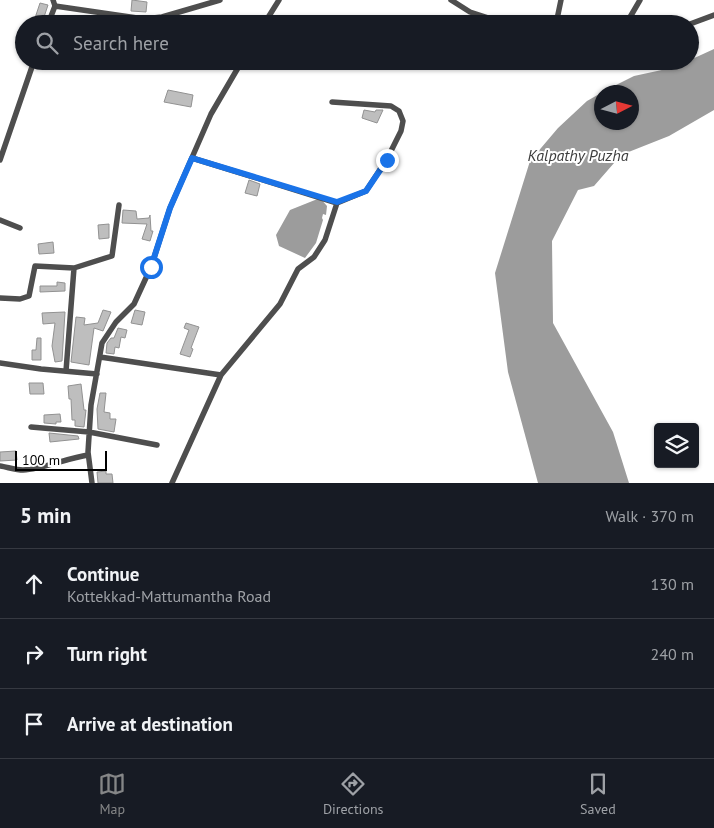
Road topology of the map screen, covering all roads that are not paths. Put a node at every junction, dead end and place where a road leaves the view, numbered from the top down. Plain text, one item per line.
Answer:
1 (220, 0) edge
2 (278, 0) edge
3 (451, 0) edge
4 (561, 0) edge
5 (640, 0) edge
6 (54, 3) edge
7 (122, 15) edge
8 (169, 15) edge
9 (269, 15) edge
10 (479, 15) edge
11 (558, 15) edge
12 (631, 15) edge
13 (714, 15) edge
14 (699, 21) edge
15 (31, 70) edge
16 (237, 70) edge
17 (332, 102) dead end
18 (192, 158) junction
19 (0, 160) edge
20 (337, 202) junction
21 (118, 205) dead end
22 (0, 220) edge
23 (20, 228) dead end
24 (74, 268) junction
25 (0, 298) edge
26 (100, 357) junction
27 (0, 362) edge
28 (66, 371) junction
29 (97, 374) junction
30 (221, 375) junction
31 (31, 427) dead end
32 (89, 432) junction
33 (157, 445) dead end
34 (88, 455) junction
35 (0, 466) edge
36 (92, 483) edge
37 (172, 483) edge

1 - 8 street
2 - 9 street
3 - 10 street
4 - 11 street
5 - 12 street
6 - 7 street
13 - 14 street
15 - 19 street
16 - 18 street
17 - 20 street
18 - 20 street
18 - 26 street
20 - 30 street
21 - 24 street
22 - 23 street
24 - 25 street
24 - 28 street
26 - 29 street
26 - 30 street
27 - 28 street
28 - 29 street
29 - 32 street
30 - 37 street
31 - 32 street
32 - 33 street
32 - 34 street
34 - 35 street
34 - 36 street

